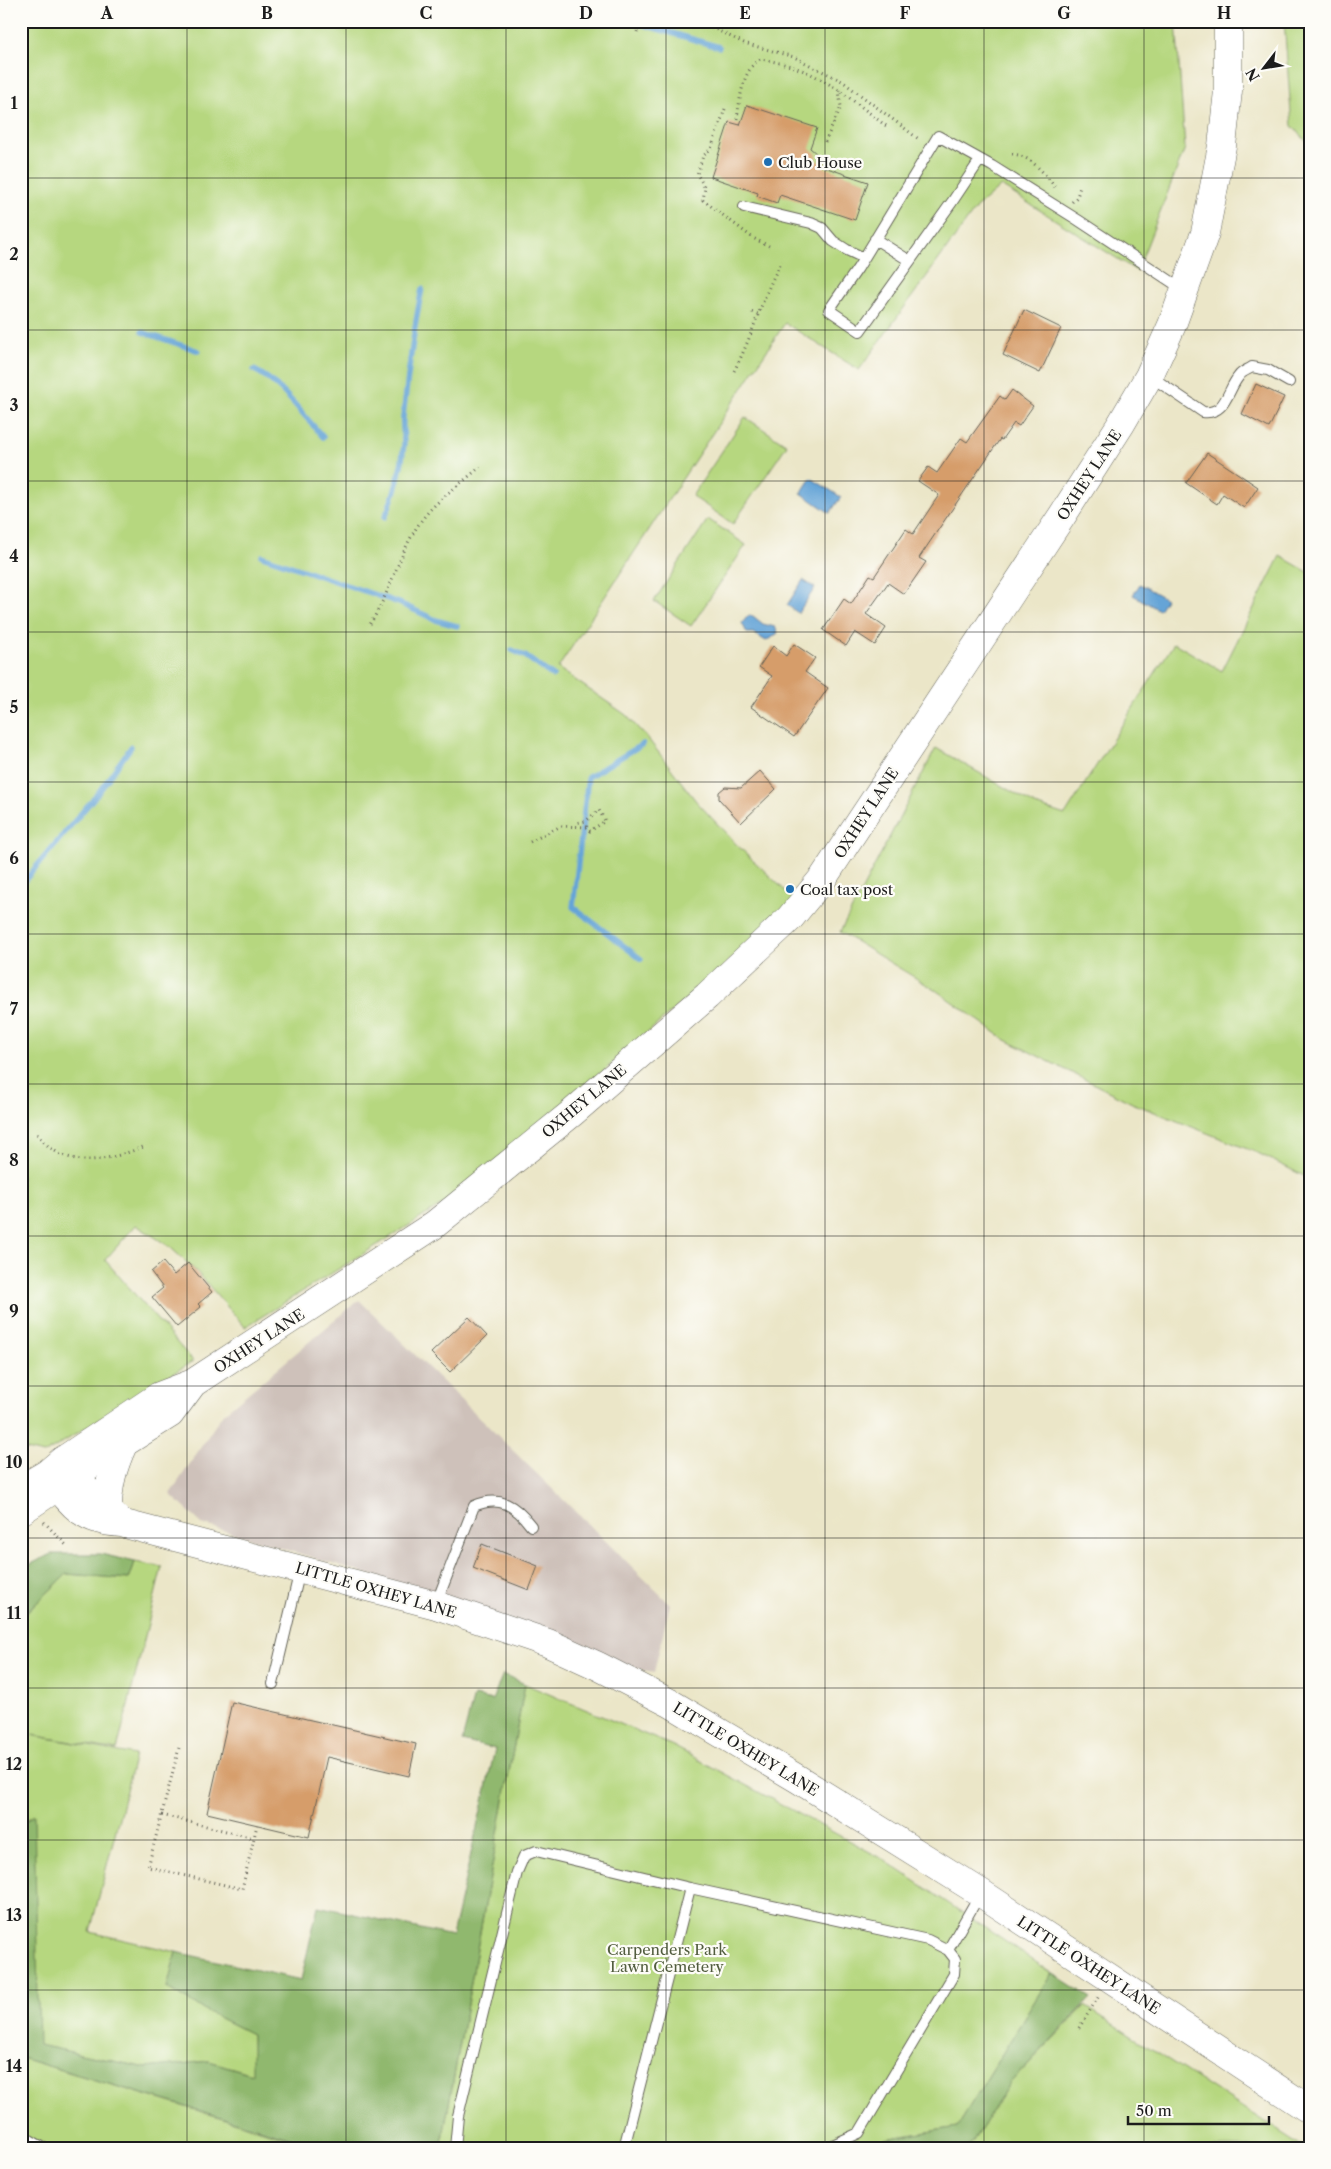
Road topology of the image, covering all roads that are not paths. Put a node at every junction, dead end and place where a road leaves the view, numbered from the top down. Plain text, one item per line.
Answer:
1 (1228, 21) edge
2 (980, 160) junction
3 (744, 207) dead end
4 (876, 239) junction
5 (864, 258) junction
6 (910, 261) junction
7 (1184, 290) junction
8 (1149, 376) junction
9 (1288, 382) dead end
10 (193, 1384) junction
11 (123, 1445) junction
12 (60, 1474) junction
13 (21, 1489) edge
14 (31, 1515) edge
15 (114, 1516) junction
16 (531, 1526) dead end
17 (301, 1569) junction
18 (436, 1605) junction
19 (273, 1684) dead end
20 (690, 1888) junction
21 (980, 1893) junction
22 (948, 1950) junction
23 (1310, 2110) edge
24 (24, 2141) edge
25 (44, 2148) edge
26 (455, 2148) edge
27 (624, 2148) edge
28 (826, 2148) edge

1 - 7 main road, OXHEY LANE
2 - 4 lane
2 - 6 lane
2 - 7 lane
3 - 5 lane
4 - 5 lane
4 - 6 lane
5 - 6 lane
7 - 8 main road, OXHEY LANE
8 - 9 lane
8 - 10 main road, OXHEY LANE
10 - 11 main road, OXHEY LANE
10 - 12 main road, OXHEY LANE
11 - 12 main road, OXHEY LANE
11 - 15 main road
12 - 13 main road, OXHEY LANE
12 - 14 main road, OXHEY LANE
12 - 15 main road, LITTLE OXHEY LANE
15 - 17 main road, LITTLE OXHEY LANE
16 - 18 lane
17 - 18 main road, LITTLE OXHEY LANE
17 - 19 lane
18 - 21 main road, LITTLE OXHEY LANE
20 - 22 lane
20 - 26 lane
20 - 27 lane
21 - 22 lane
21 - 23 main road, LITTLE OXHEY LANE
22 - 28 lane
24 - 25 lane

